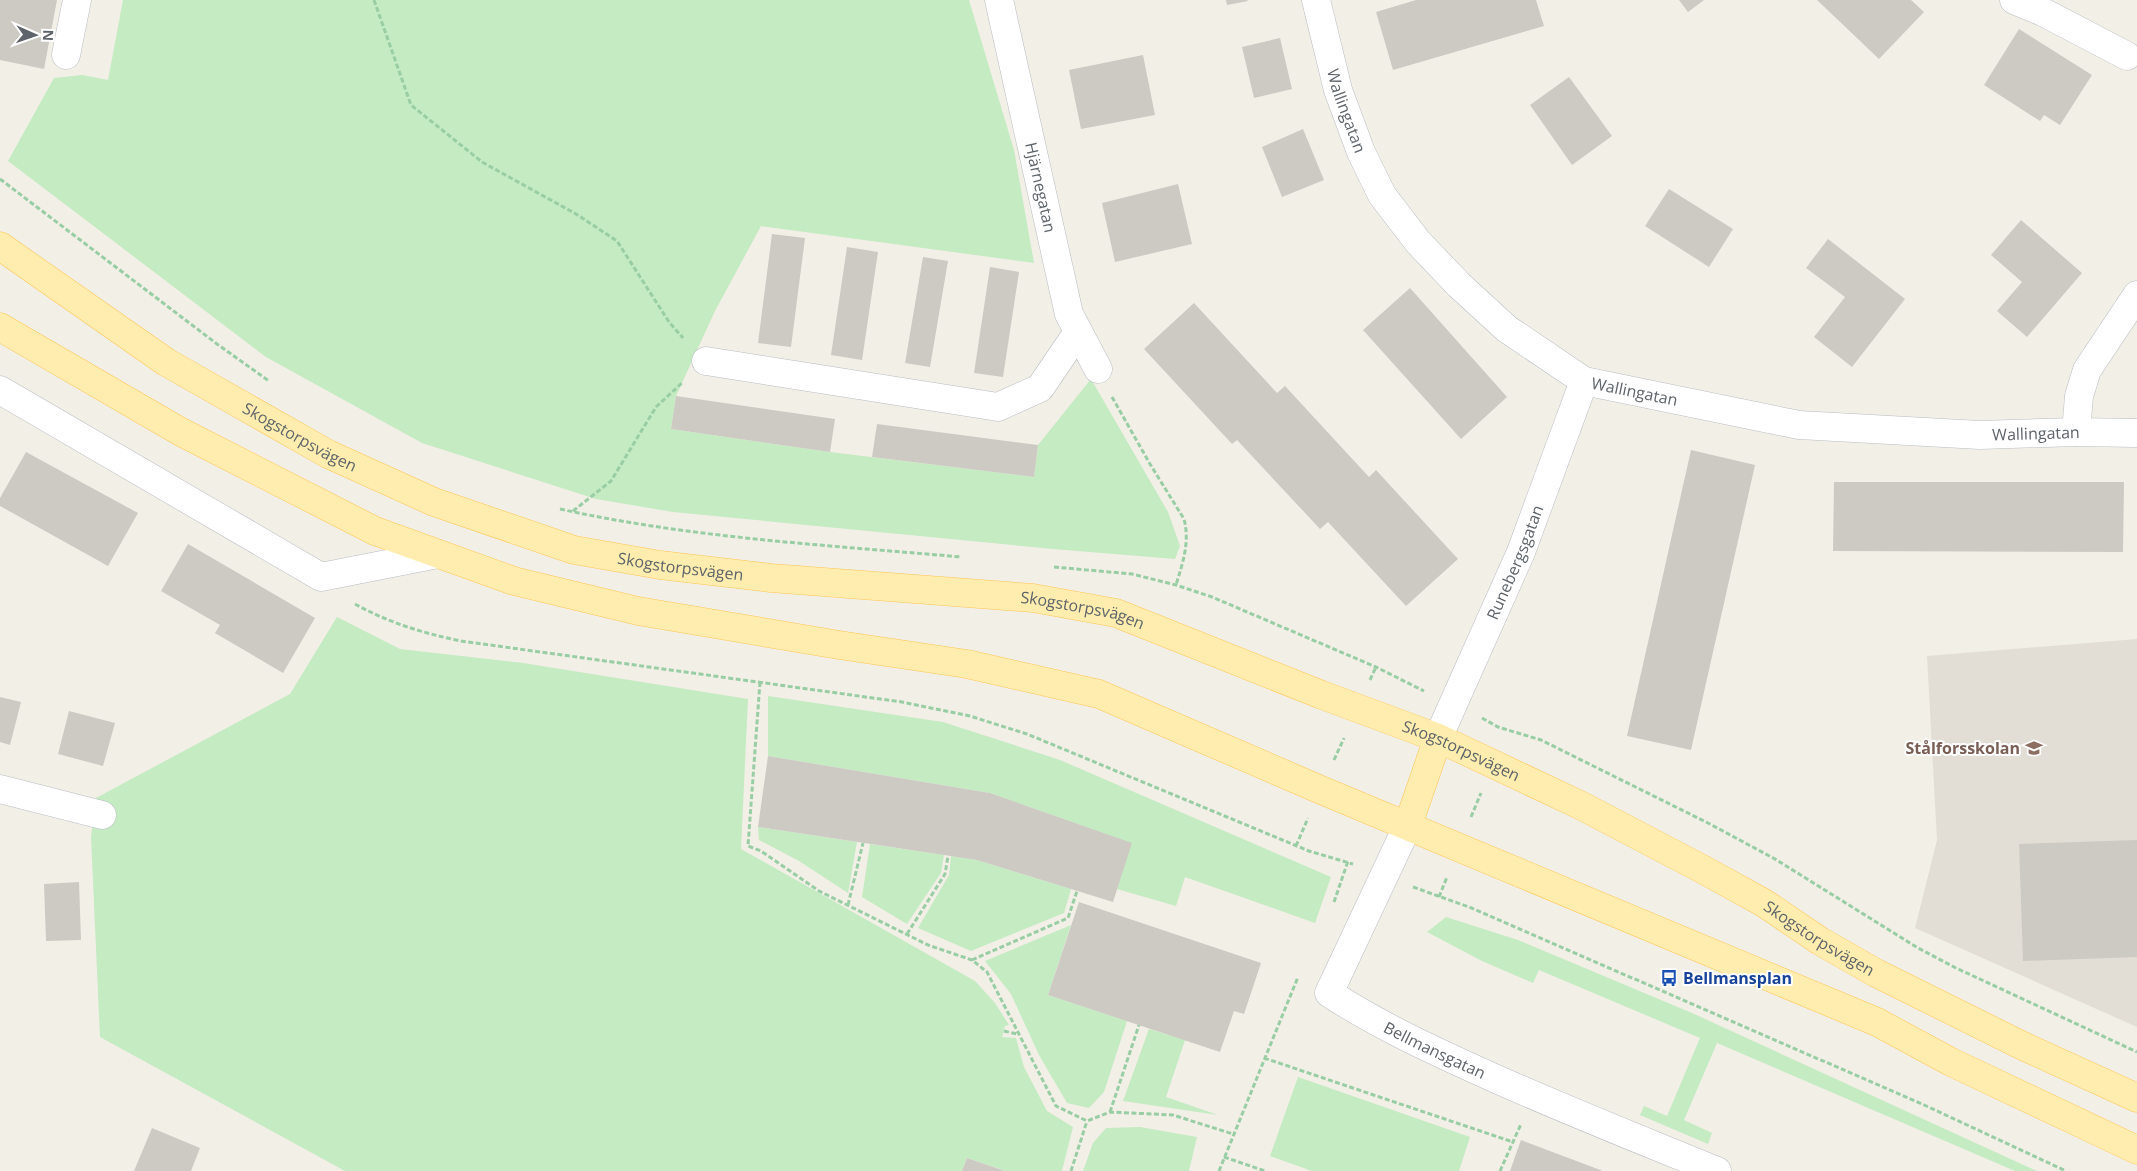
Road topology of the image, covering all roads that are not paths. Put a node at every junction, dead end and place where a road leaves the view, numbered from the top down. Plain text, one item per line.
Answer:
1 (77, 0) edge
2 (1000, 0) edge
3 (1316, 0) edge
4 (2014, 0) edge
5 (66, 55) dead end
6 (2134, 59) edge
7 (0, 246) edge
8 (2137, 296) edge
9 (0, 327) edge
10 (1078, 332) junction
11 (706, 362) road end
12 (1098, 369) road end
13 (1584, 381) junction
14 (0, 390) edge
15 (2076, 432) junction
16 (2137, 433) edge
17 (438, 554) junction
18 (1438, 738) junction
19 (0, 789) edge
20 (102, 815) dead end
21 (1408, 825) junction
22 (2137, 1098) edge
23 (2137, 1150) edge
24 (1717, 1171) edge

1 - 5 street
2 - 10 street, Hjärnegatan
3 - 13 street, Wallingatan
4 - 6 street
7 - 18 main road, Skogstorpsvägen
8 - 15 street
9 - 17 main road
10 - 11 street
10 - 12 street, Hjärnegatan
13 - 15 street, Wallingatan
13 - 18 street, Runebergsgatan
14 - 17 street
15 - 16 street, Wallingatan
17 - 21 main road
18 - 21 main road
18 - 22 main road, Skogstorpsvägen
19 - 20 street
21 - 23 main road
21 - 24 street, Bellmansgatan

